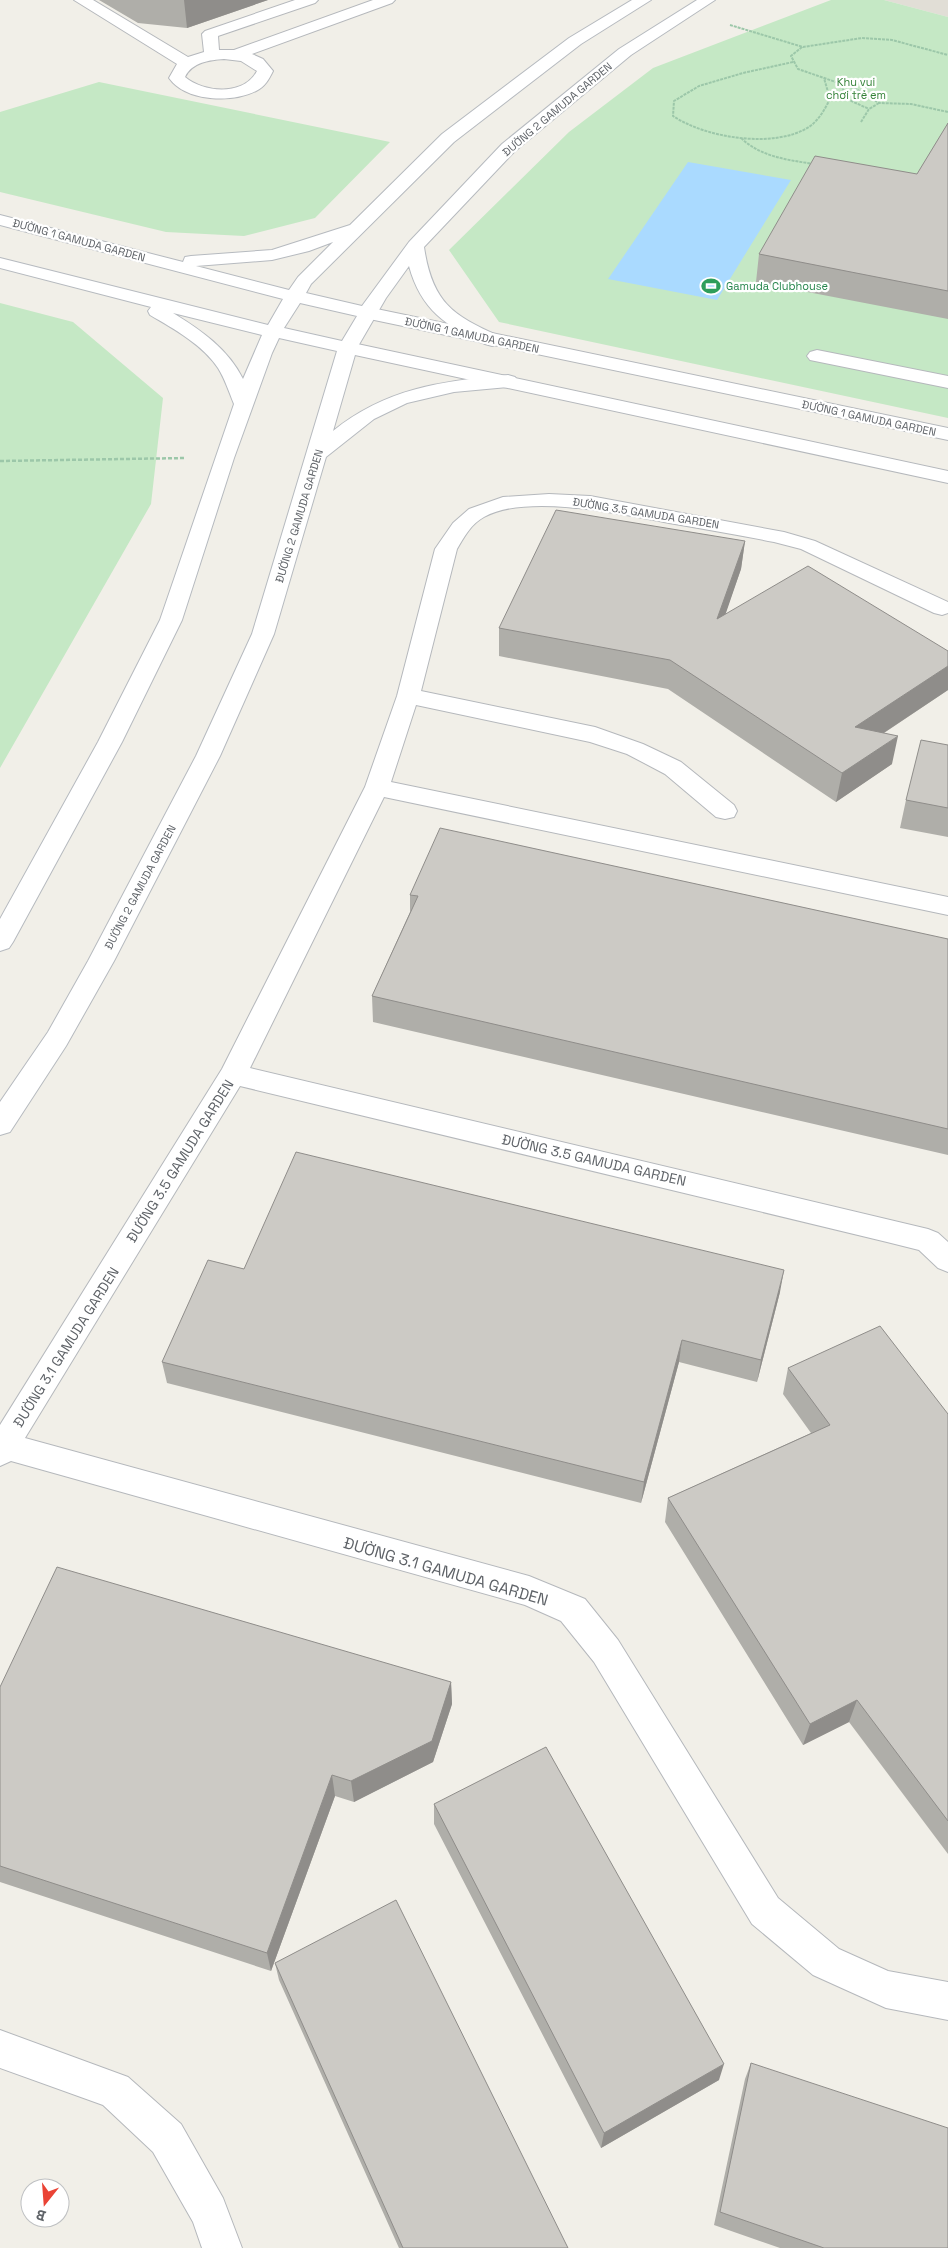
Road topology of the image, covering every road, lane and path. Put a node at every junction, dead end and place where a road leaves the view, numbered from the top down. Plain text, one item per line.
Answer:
1 (82, 0) edge
2 (310, 0) edge
3 (387, 0) edge
4 (643, 0) edge
5 (707, 0) edge
6 (687, 12) junction
7 (862, 38) junction
8 (873, 41) dead end
9 (803, 47) junction
10 (933, 47) dead end
11 (928, 49) junction
12 (212, 55) junction
13 (236, 55) junction
14 (948, 55) edge
15 (793, 62) junction
16 (186, 63) junction
17 (824, 78) junction
18 (836, 80) dead end
19 (832, 81) junction
20 (841, 84) junction
21 (878, 103) junction
22 (869, 109) junction
23 (948, 112) edge
24 (861, 122) dead end
25 (741, 138) junction
26 (815, 165) edge
27 (0, 220) edge
28 (355, 228) junction
29 (415, 246) junction
30 (161, 262) junction
31 (0, 263) edge
32 (294, 296) junction
33 (132, 297) junction
34 (367, 313) junction
35 (273, 331) junction
36 (492, 340) junction
37 (348, 348) junction
38 (817, 356) dead end
39 (508, 382) junction
40 (948, 382) edge
41 (243, 403) junction
42 (948, 434) edge
43 (318, 453) junction
44 (224, 458) junction
45 (0, 461) edge
46 (948, 476) edge
47 (942, 608) dead end
48 (408, 696) junction
49 (377, 787) junction
50 (725, 811) dead end
51 (948, 906) edge
52 (0, 942) edge
53 (233, 1074) junction
54 (0, 1124) edge
55 (127, 1248) joint
56 (948, 1260) edge
57 (2, 1449) edge
58 (948, 2001) edge
59 (0, 2049) edge
60 (222, 2248) edge

1 - 16 street
2 - 12 street
3 - 13 street
4 - 28 street
5 - 6 street, ĐƯỜNG 2 GAMUDA GARDEN
6 - 9 path
6 - 29 street, ĐƯỜNG 2 GAMUDA GARDEN
7 - 8 path
7 - 9 path
7 - 11 path
9 - 15 path
10 - 11 path
11 - 14 path
12 - 13 street
12 - 16 street
13 - 16 street
15 - 17 path
15 - 25 path
17 - 19 path
17 - 25 path
18 - 19 path
19 - 20 path
20 - 21 path
20 - 22 path
21 - 22 path
21 - 23 path
22 - 24 path
25 - 26 path
27 - 30 street, ĐƯỜNG 1 GAMUDA GARDEN
28 - 30 street
28 - 32 street
29 - 34 street, ĐƯỜNG 2 GAMUDA GARDEN
29 - 36 street
30 - 32 street, ĐƯỜNG 1 GAMUDA GARDEN
31 - 33 street
32 - 34 street, ĐƯỜNG 1 GAMUDA GARDEN
32 - 35 street
33 - 35 street
33 - 41 street
34 - 36 street, ĐƯỜNG 1 GAMUDA GARDEN
34 - 37 street, ĐƯỜNG 2 GAMUDA GARDEN
35 - 37 street
35 - 41 street
36 - 42 street, ĐƯỜNG 1 GAMUDA GARDEN
37 - 39 street
37 - 43 street, ĐƯỜNG 2 GAMUDA GARDEN
38 - 40 street
39 - 43 street
39 - 46 street
41 - 44 street
43 - 54 street, ĐƯỜNG 2 GAMUDA GARDEN
44 - 45 path
44 - 52 street
47 - 48 street, ĐƯỜNG 3.5 GAMUDA GARDEN
48 - 49 street, ĐƯỜNG 3.5 GAMUDA GARDEN
48 - 50 street
49 - 51 street
49 - 53 street, ĐƯỜNG 3.5 GAMUDA GARDEN
53 - 55 street, ĐƯỜNG 3.5 GAMUDA GARDEN
53 - 56 street, ĐƯỜNG 3.5 GAMUDA GARDEN
55 - 57 street, ĐƯỜNG 3.1 GAMUDA GARDEN
57 - 58 street, ĐƯỜNG 3.1 GAMUDA GARDEN
59 - 60 street

